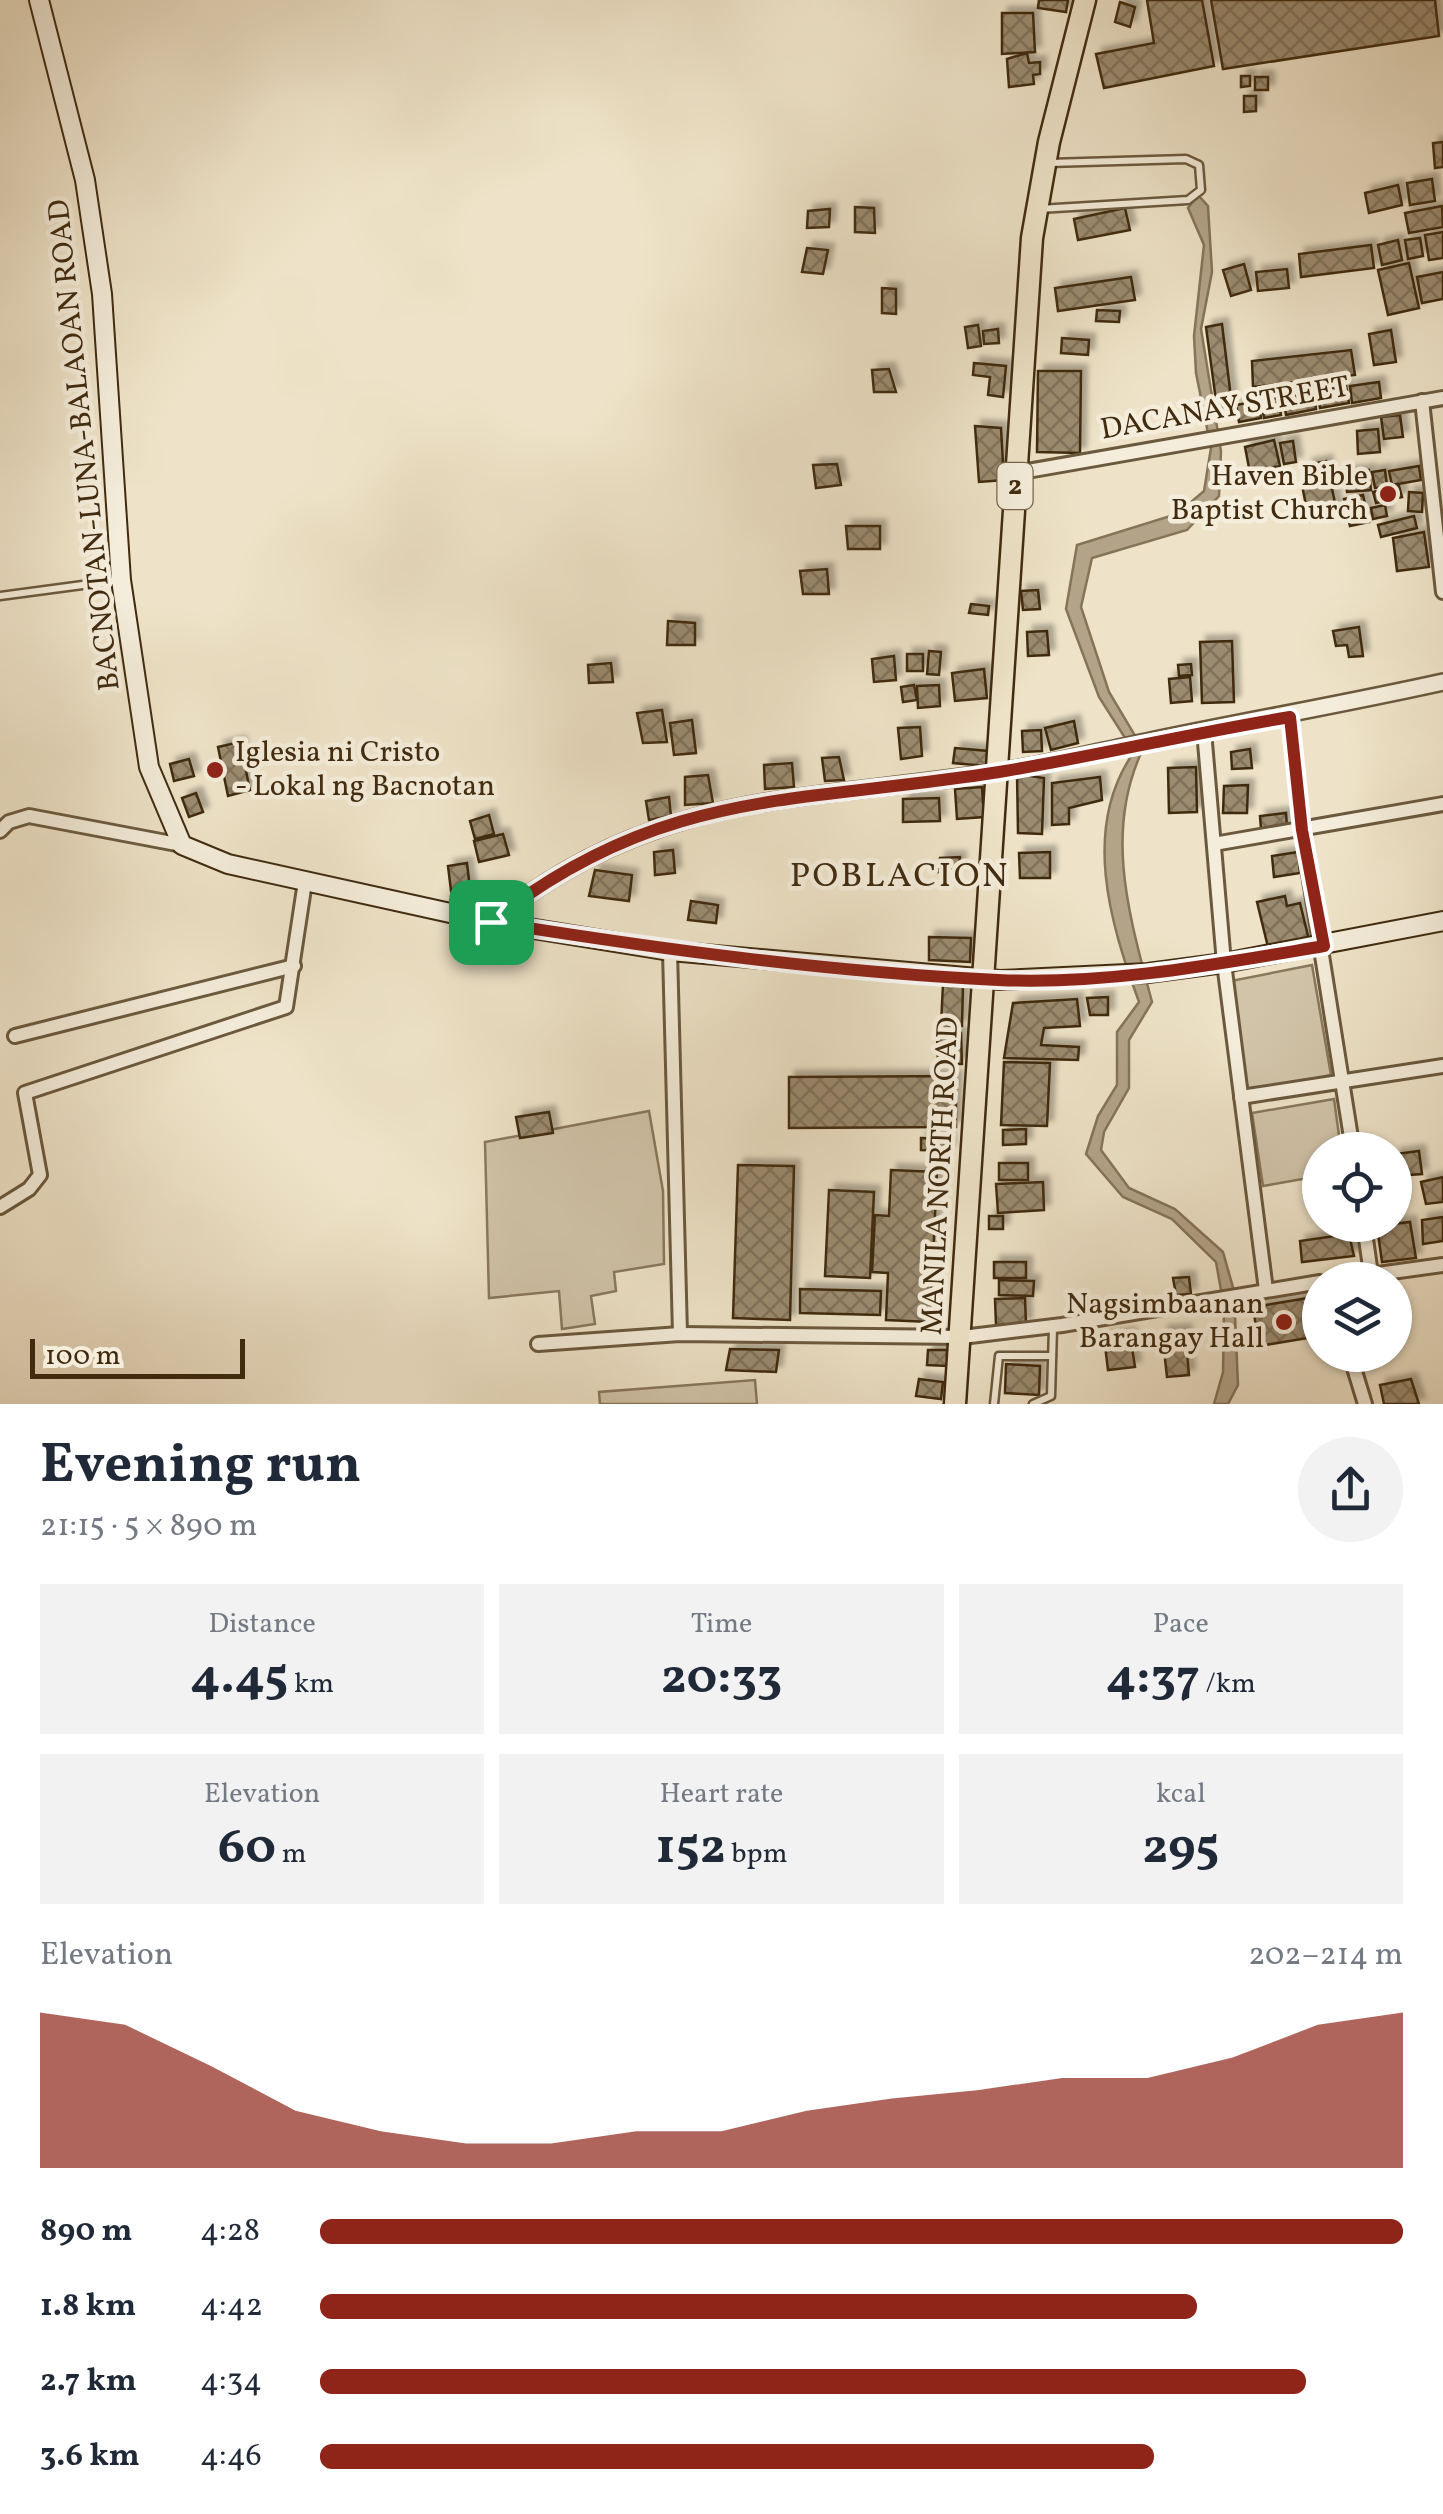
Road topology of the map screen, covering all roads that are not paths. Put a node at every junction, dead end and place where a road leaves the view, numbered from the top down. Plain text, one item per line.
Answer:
1 (39, 0) edge
2 (1086, 0) edge
3 (1046, 162) junction
4 (1038, 209) junction
5 (1443, 398) edge
6 (1422, 400) junction
7 (1016, 473) junction
8 (121, 580) junction
9 (1443, 592) edge
10 (0, 596) edge
11 (1443, 682) edge
12 (1290, 717) junction
13 (1204, 731) junction
14 (998, 772) junction
15 (1443, 804) edge
16 (1302, 830) junction
17 (0, 831) edge
18 (1214, 844) junction
19 (182, 845) junction
20 (304, 882) junction
21 (491, 922) junction
22 (1443, 922) edge
23 (1324, 946) junction
24 (670, 951) junction
25 (1224, 963) junction
26 (294, 966) junction
27 (984, 978) junction
28 (14, 1036) dead end
29 (1443, 1066) edge
30 (1343, 1080) junction
31 (1241, 1097) junction
32 (1350, 1132) edge
33 (0, 1206) edge
34 (1443, 1265) edge
35 (1412, 1269) edge
36 (1302, 1285) edge
37 (1266, 1290) junction
38 (1053, 1326) junction
39 (680, 1334) junction
40 (962, 1337) junction
41 (538, 1344) dead end
42 (1052, 1356) junction
43 (1355, 1372) edge
44 (956, 1404) edge
45 (994, 1404) edge
46 (1033, 1404) edge
47 (1365, 1404) edge

1 - 8 main road, BACNOTAN-LUNA-BALAOAN ROAD
2 - 3 highway, MANILA NORTH ROAD / 2
3 - 4 highway, MANILA NORTH ROAD / 2
3 - 4 lane
4 - 7 highway, MANILA NORTH ROAD / 2
5 - 6 street, DACANAY STREET
6 - 7 street, DACANAY STREET
6 - 9 street
7 - 14 highway, MANILA NORTH ROAD / 2
8 - 10 lane
8 - 19 main road, BACNOTAN-LUNA-BALAOAN ROAD
11 - 12 street
12 - 13 street
12 - 16 street
13 - 14 street
13 - 18 street
14 - 21 street
14 - 27 highway, MANILA NORTH ROAD / 2
15 - 16 street
16 - 18 street
16 - 23 street
17 - 19 street
18 - 25 street
19 - 20 main road
20 - 21 main road
20 - 26 street
21 - 24 main road
22 - 23 main road
23 - 25 main road
23 - 30 street
24 - 27 main road
24 - 39 street
25 - 27 main road
25 - 31 street
26 - 28 street
26 - 33 street
27 - 40 highway, MANILA NORTH ROAD / 2
29 - 30 street
30 - 31 street
30 - 32 street
31 - 37 street
34 - 35 street
36 - 37 street
37 - 38 street
38 - 40 street
38 - 42 lane
39 - 40 street
39 - 41 street
40 - 44 highway, MANILA NORTH ROAD / 2
42 - 45 lane
42 - 46 lane
43 - 47 street

